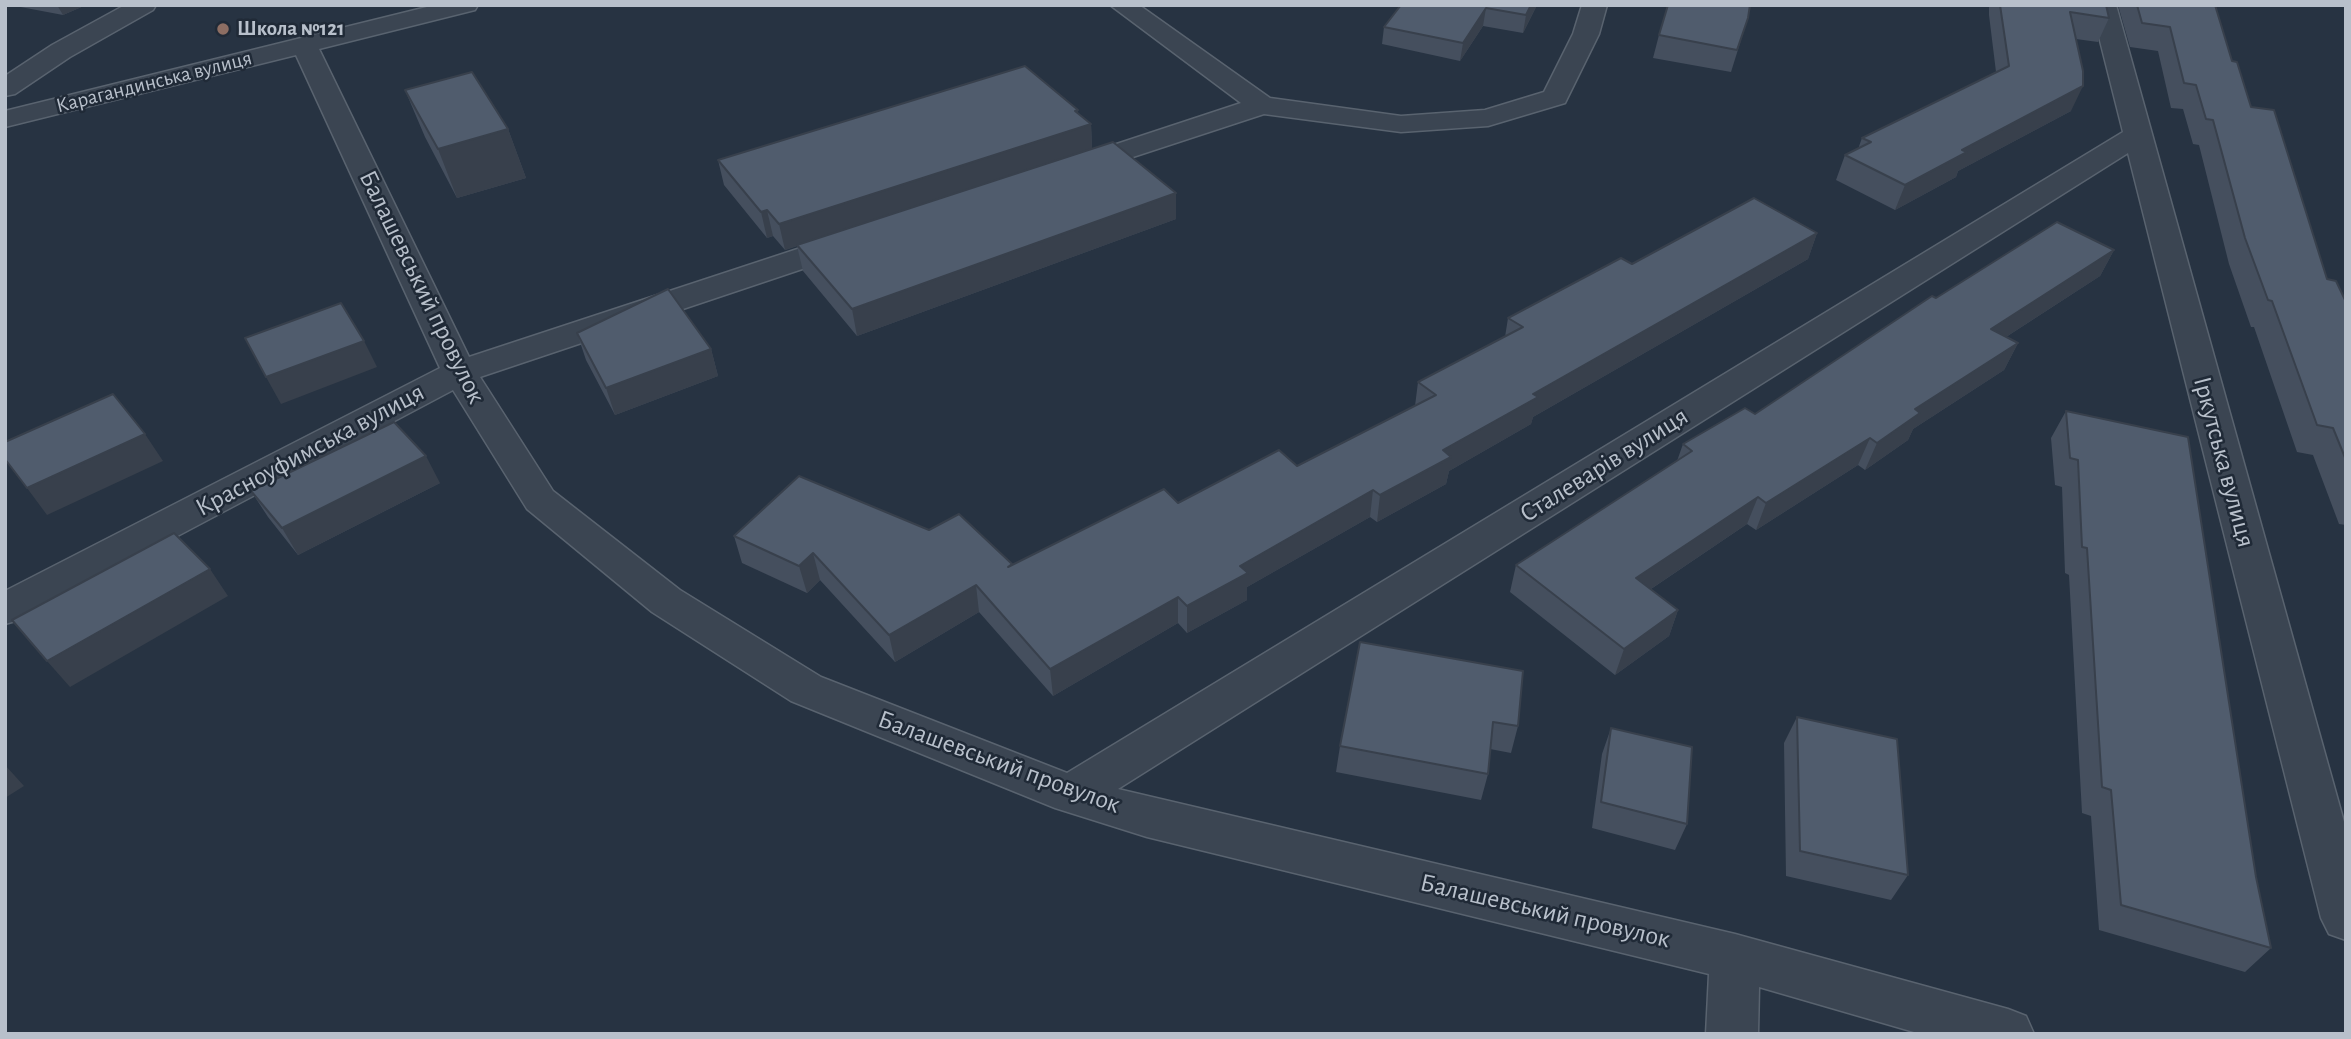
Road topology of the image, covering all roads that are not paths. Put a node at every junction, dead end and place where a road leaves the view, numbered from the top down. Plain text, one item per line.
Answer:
1 (144, 5) edge
2 (466, 5) edge
3 (1122, 5) edge
4 (1595, 5) edge
5 (2103, 5) edge
6 (304, 46) junction
7 (5, 88) edge
8 (1262, 105) junction
9 (5, 119) edge
10 (2136, 136) junction
11 (1051, 175) edge
12 (880, 232) edge
13 (458, 372) junction
14 (5, 609) edge
15 (1071, 794) junction
16 (2346, 918) edge
17 (1735, 957) junction
18 (1732, 1034) edge
19 (2008, 1034) edge

1 - 7 street, Карагандинська вулиця
2 - 6 street, Карагандинська вулиця
3 - 8 street
4 - 8 street
5 - 10 street, Іркутська вулиця
6 - 9 street, Карагандинська вулиця
6 - 13 street, Балашевський провулок
8 - 11 street
10 - 15 street, Сталеварів вулиця
10 - 16 street, Іркутська вулиця
12 - 13 street, Красноуфимська вулиця
13 - 14 street, Красноуфимська вулиця
13 - 15 street, Балашевський провулок
15 - 17 street, Балашевський провулок
17 - 18 street
17 - 19 street, Балашевський провулок

